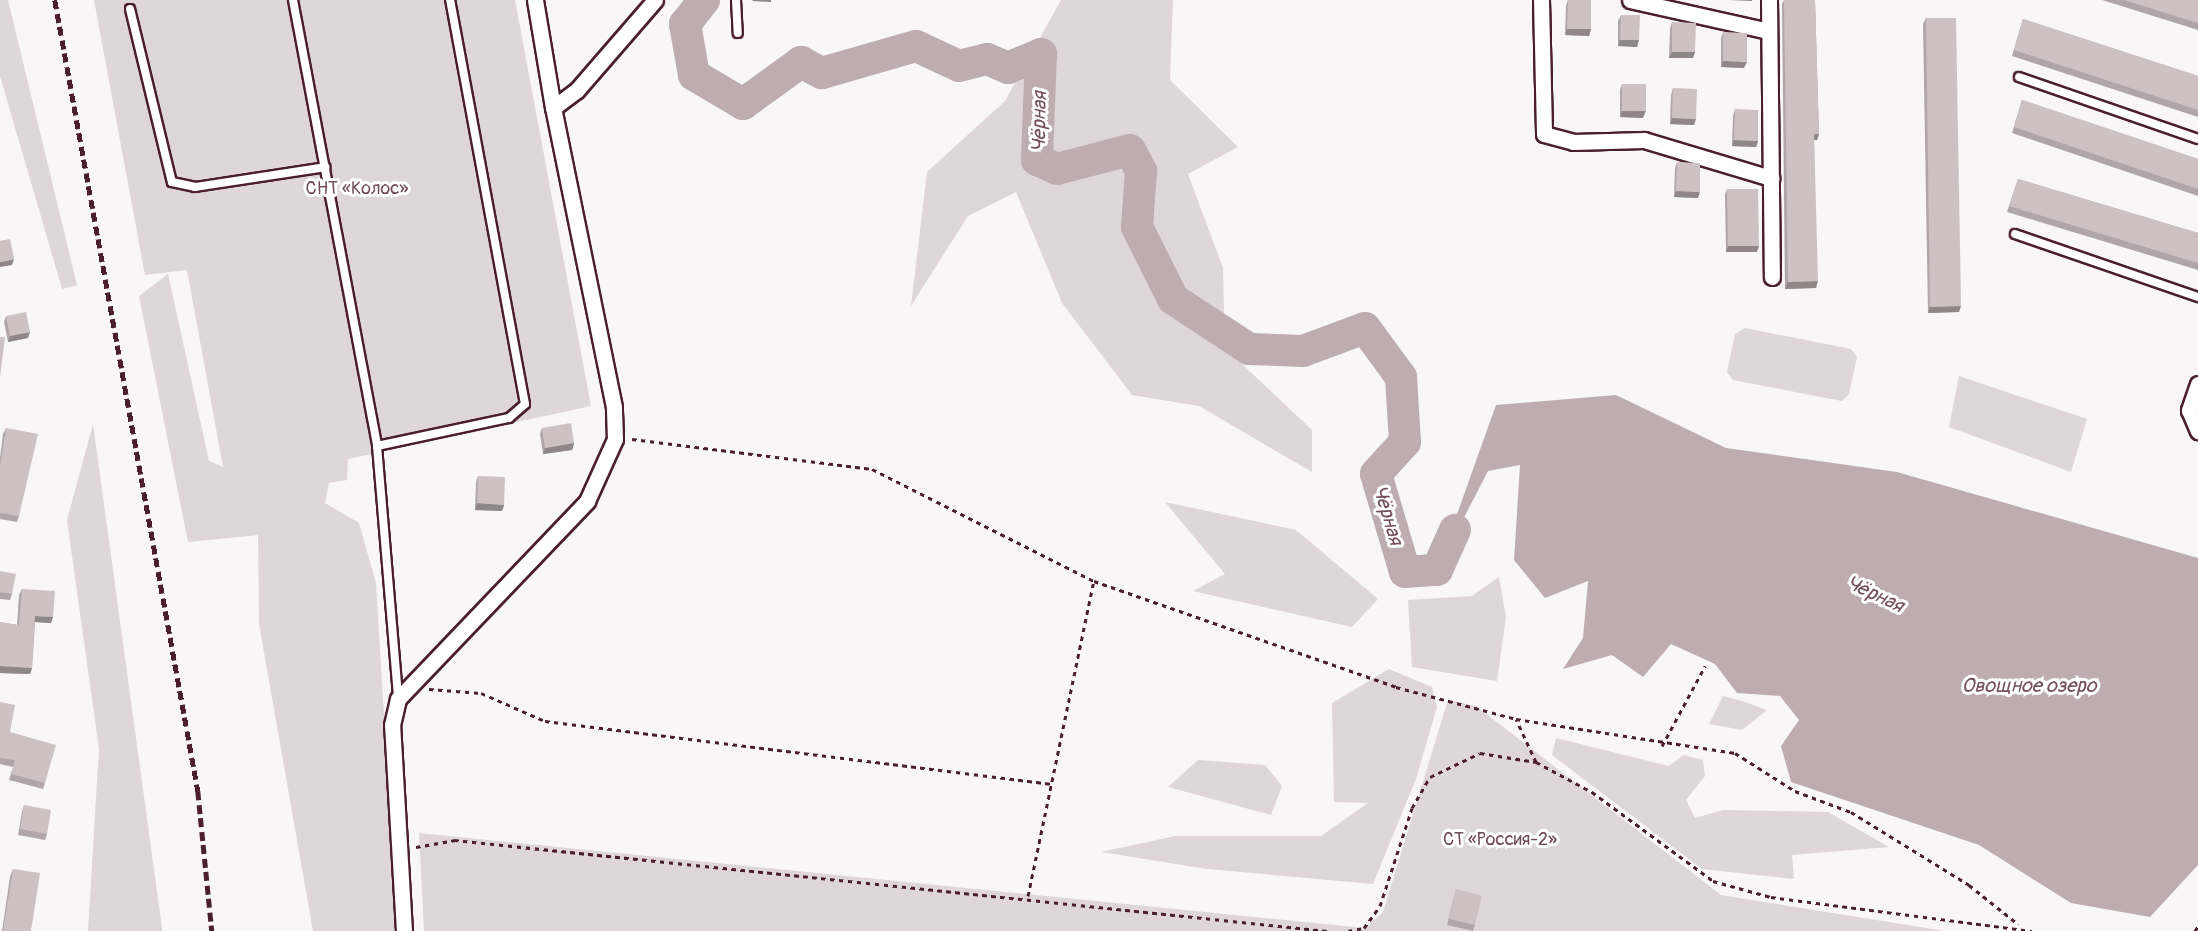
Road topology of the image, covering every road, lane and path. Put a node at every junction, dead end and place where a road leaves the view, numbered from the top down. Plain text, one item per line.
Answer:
1 (293, 0) edge
2 (450, 0) edge
3 (535, 0) edge
4 (654, 0) edge
5 (736, 0) edge
6 (1541, 0) edge
7 (1630, 0) edge
8 (1768, 0) edge
9 (130, 9) dead end
10 (1769, 31) junction
11 (738, 33) dead end
12 (2019, 77) dead end
13 (552, 108) junction
14 (2198, 139) edge
15 (325, 167) junction
16 (1771, 178) junction
17 (2014, 234) dead end
18 (1772, 277) dead end
19 (2198, 297) edge
20 (2198, 384) edge
21 (2198, 431) edge
22 (615, 439) junction
23 (377, 446) junction
24 (1094, 581) junction
25 (1705, 666) dead end
26 (409, 688) junction
27 (398, 699) junction
28 (1516, 719) junction
29 (1662, 746) junction
30 (1536, 762) junction
31 (1052, 784) junction
32 (401, 850) junction
33 (1028, 896) junction
34 (2019, 925) junction
35 (2198, 926) edge
36 (404, 931) edge
37 (1327, 931) edge
38 (1348, 931) edge
39 (2032, 931) edge
40 (2195, 931) edge

1 - 15 lane
2 - 23 lane
3 - 13 street
4 - 13 street
5 - 11 lane
6 - 16 street
7 - 10 street
8 - 10 street
9 - 15 lane
10 - 16 street
12 - 14 lane
13 - 22 street
15 - 23 lane
16 - 18 street
17 - 19 lane
20 - 21 street
22 - 24 path
22 - 26 street
23 - 27 lane
24 - 28 path
24 - 31 path
25 - 29 path
26 - 27 street
26 - 31 path
27 - 32 street
28 - 29 path
28 - 30 path
29 - 34 path
30 - 34 path
30 - 38 path
31 - 33 path
32 - 33 path
32 - 36 street
33 - 37 path
34 - 39 path
35 - 40 path

